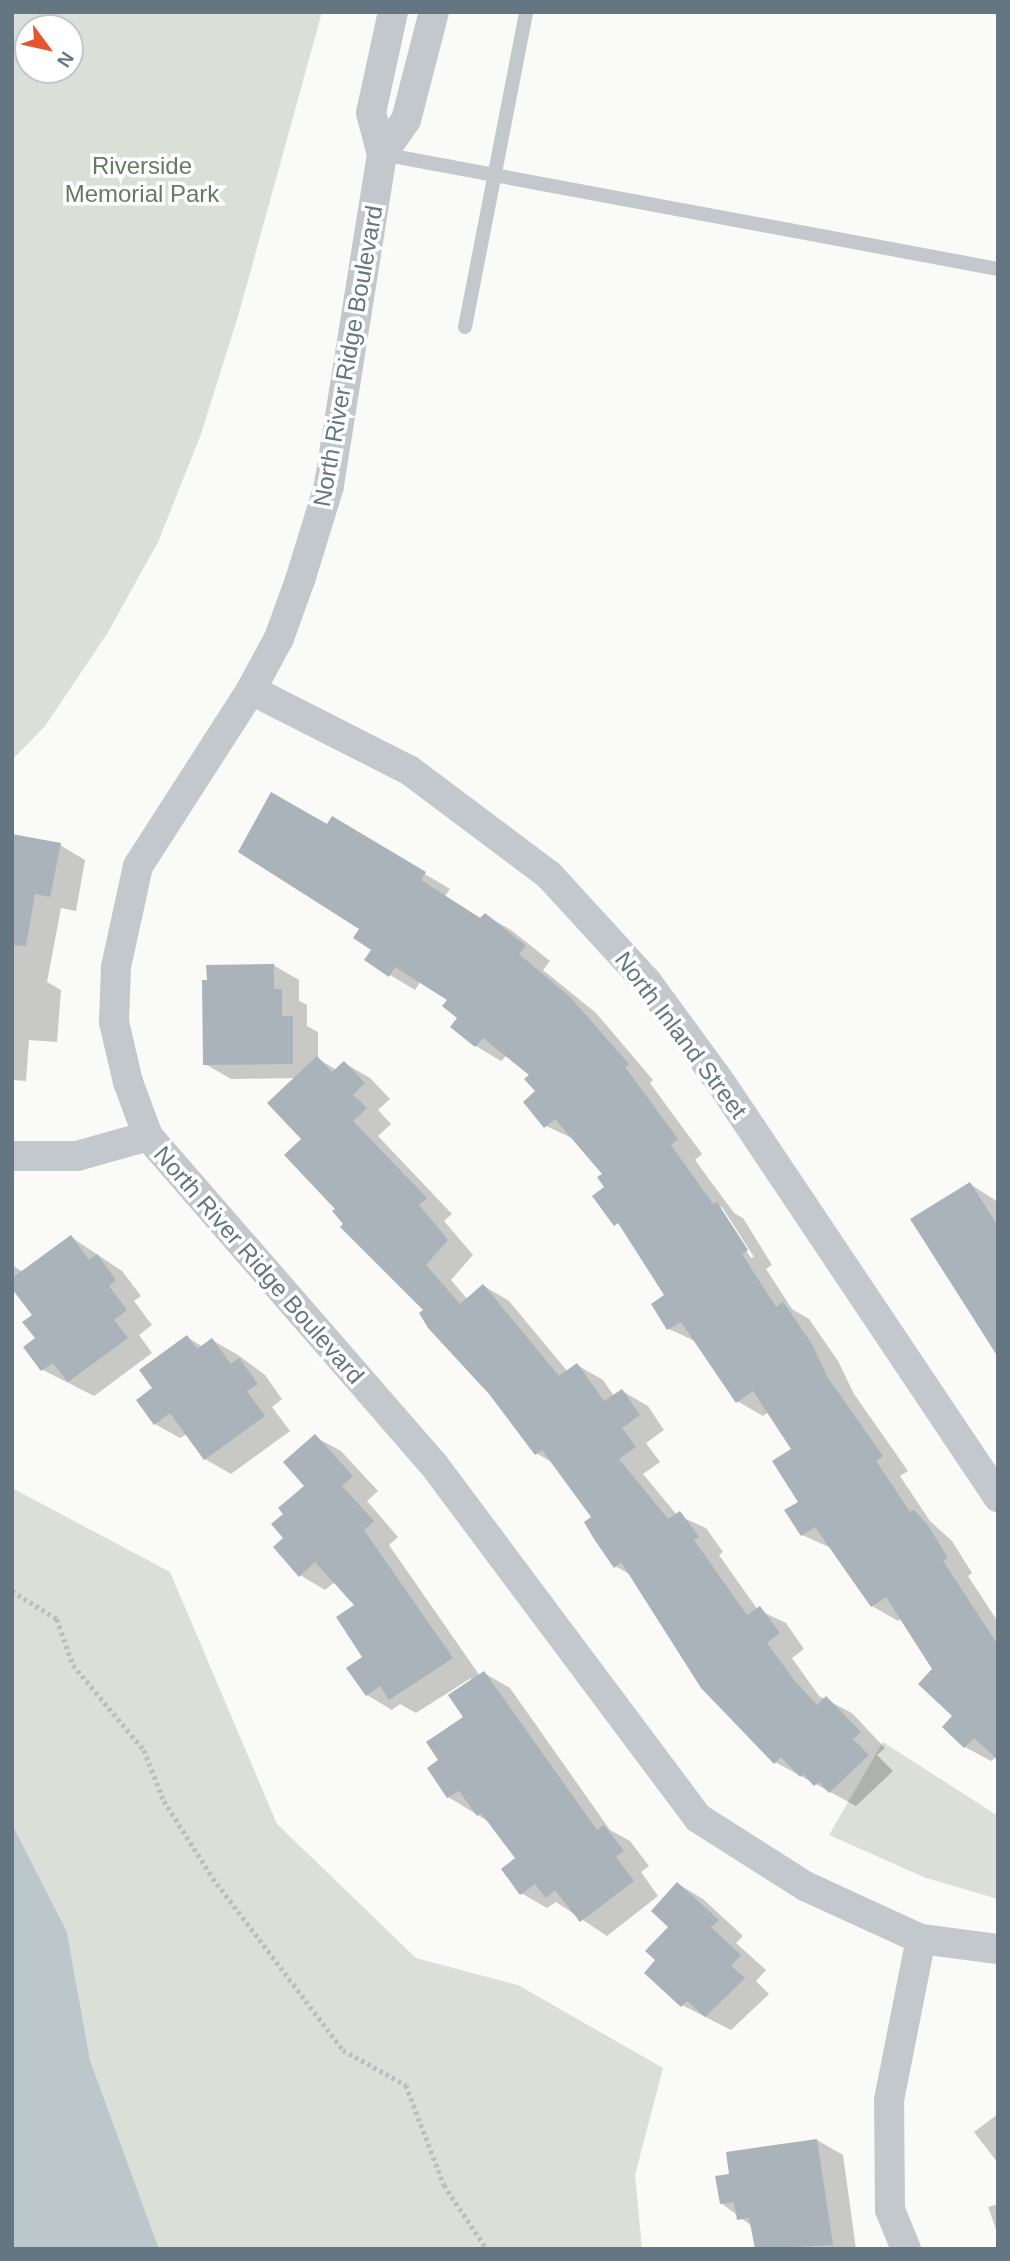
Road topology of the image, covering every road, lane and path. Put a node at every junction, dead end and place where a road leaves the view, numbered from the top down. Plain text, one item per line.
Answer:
1 (393, 12) edge
2 (434, 12) edge
3 (526, 12) edge
4 (382, 155) junction
5 (493, 175) junction
6 (998, 269) edge
7 (465, 327) dead end
8 (251, 690) junction
9 (148, 1136) junction
10 (12, 1156) edge
11 (998, 1497) edge
12 (12, 1591) edge
13 (921, 1940) junction
14 (998, 1949) edge
15 (487, 2249) edge
16 (906, 2249) edge

1 - 4 street, North River Ridge Boulevard
2 - 4 street, North River Ridge Boulevard
3 - 5 lane
4 - 5 lane
4 - 8 street, North River Ridge Boulevard
5 - 6 lane
5 - 7 lane
8 - 9 street, North River Ridge Boulevard
8 - 11 street, North Inland Street
9 - 10 street
9 - 13 street, North River Ridge Boulevard
12 - 15 path
13 - 14 street, North River Ridge Boulevard
13 - 16 street

